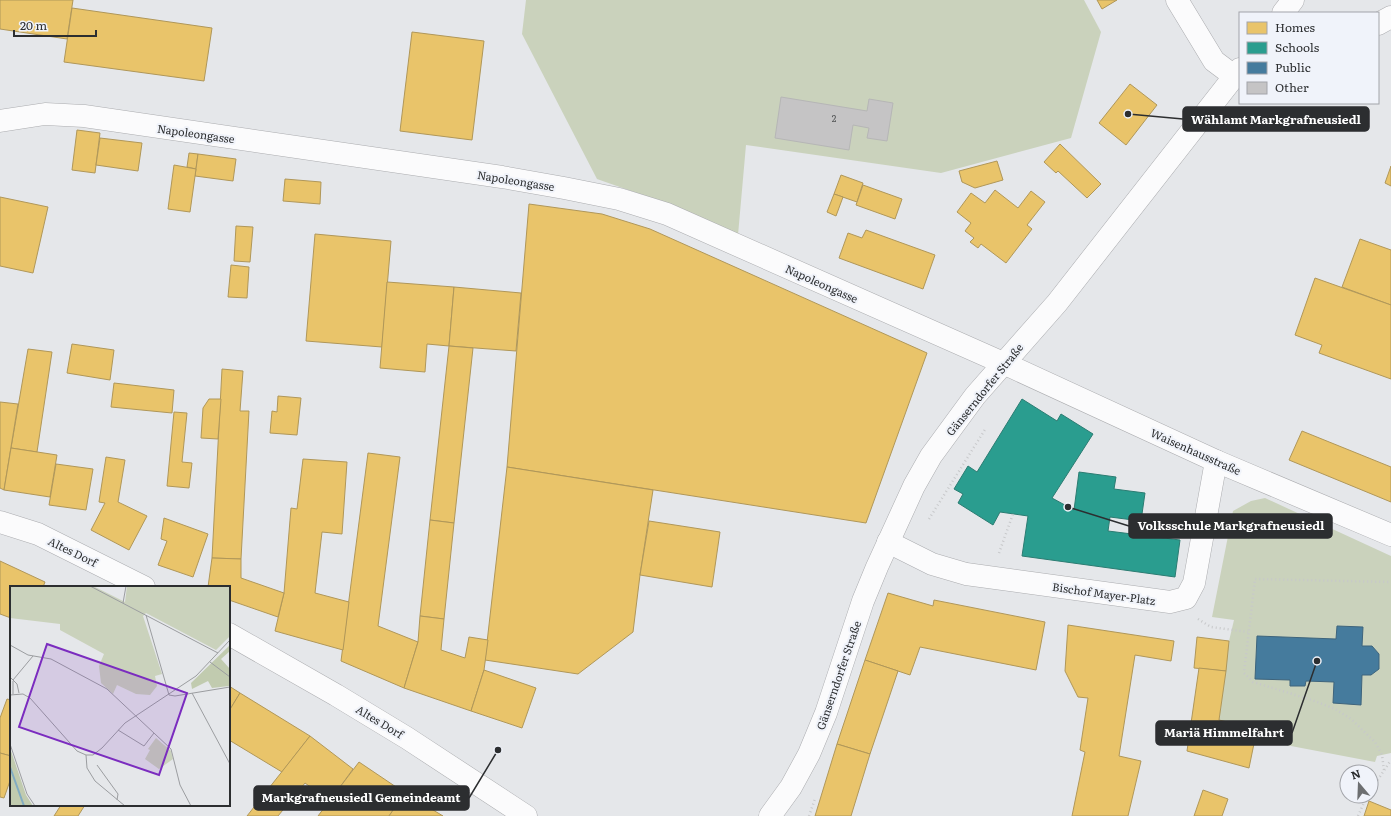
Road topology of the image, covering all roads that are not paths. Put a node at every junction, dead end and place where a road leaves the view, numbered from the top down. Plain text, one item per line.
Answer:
1 (1177, 0) edge
2 (1293, 0) edge
3 (1284, 12) edge
4 (1391, 16) edge
5 (1379, 23) edge
6 (1238, 74) edge
7 (0, 121) edge
8 (1003, 363) junction
9 (1216, 461) junction
10 (0, 522) edge
11 (1391, 535) edge
12 (888, 542) junction
13 (142, 586) edge
14 (230, 635) edge
15 (526, 816) edge
16 (770, 816) edge

1 - 6 street
2 - 3 street
4 - 5 street
6 - 8 street, Gänserndorfer Straße
7 - 8 street, Napoleongasse
8 - 9 street, Waisenhausstraße
8 - 12 street, Gänserndorfer Straße
9 - 11 street, Waisenhausstraße
9 - 12 street, Bischof Mayer-Platz
10 - 13 street, Altes Dorf
12 - 16 street, Gänserndorfer Straße
14 - 15 street, Altes Dorf

